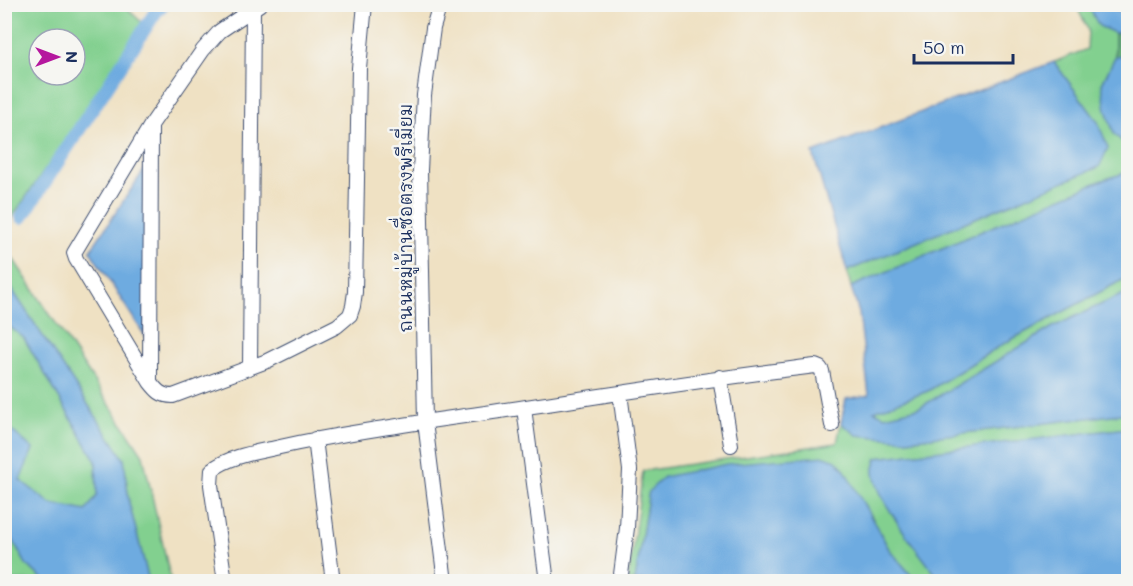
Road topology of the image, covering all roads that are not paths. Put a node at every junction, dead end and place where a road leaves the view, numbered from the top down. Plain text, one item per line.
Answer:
1 (365, 4) edge
2 (440, 4) edge
3 (257, 7) edge
4 (151, 125) junction
5 (250, 367) junction
6 (720, 377) junction
7 (150, 382) junction
8 (620, 393) junction
9 (524, 408) junction
10 (425, 422) junction
11 (832, 425) dead end
12 (315, 439) junction
13 (731, 445) dead end
14 (225, 582) edge
15 (333, 582) edge
16 (445, 582) edge
17 (547, 582) edge
18 (620, 582) edge

1 - 5 street
2 - 10 street, ถนนหมู่บ้านซื่อตรงพรีเมี่ยม
3 - 4 street
3 - 5 street
4 - 7 street
4 - 7 street
5 - 7 street
6 - 8 street
6 - 11 street
6 - 13 street
8 - 9 street
8 - 18 street
9 - 10 street
9 - 17 street
10 - 12 street
10 - 16 street, ถนนหมู่บ้านซื่อตรงพรีเมี่ยม
12 - 14 street
12 - 15 street

